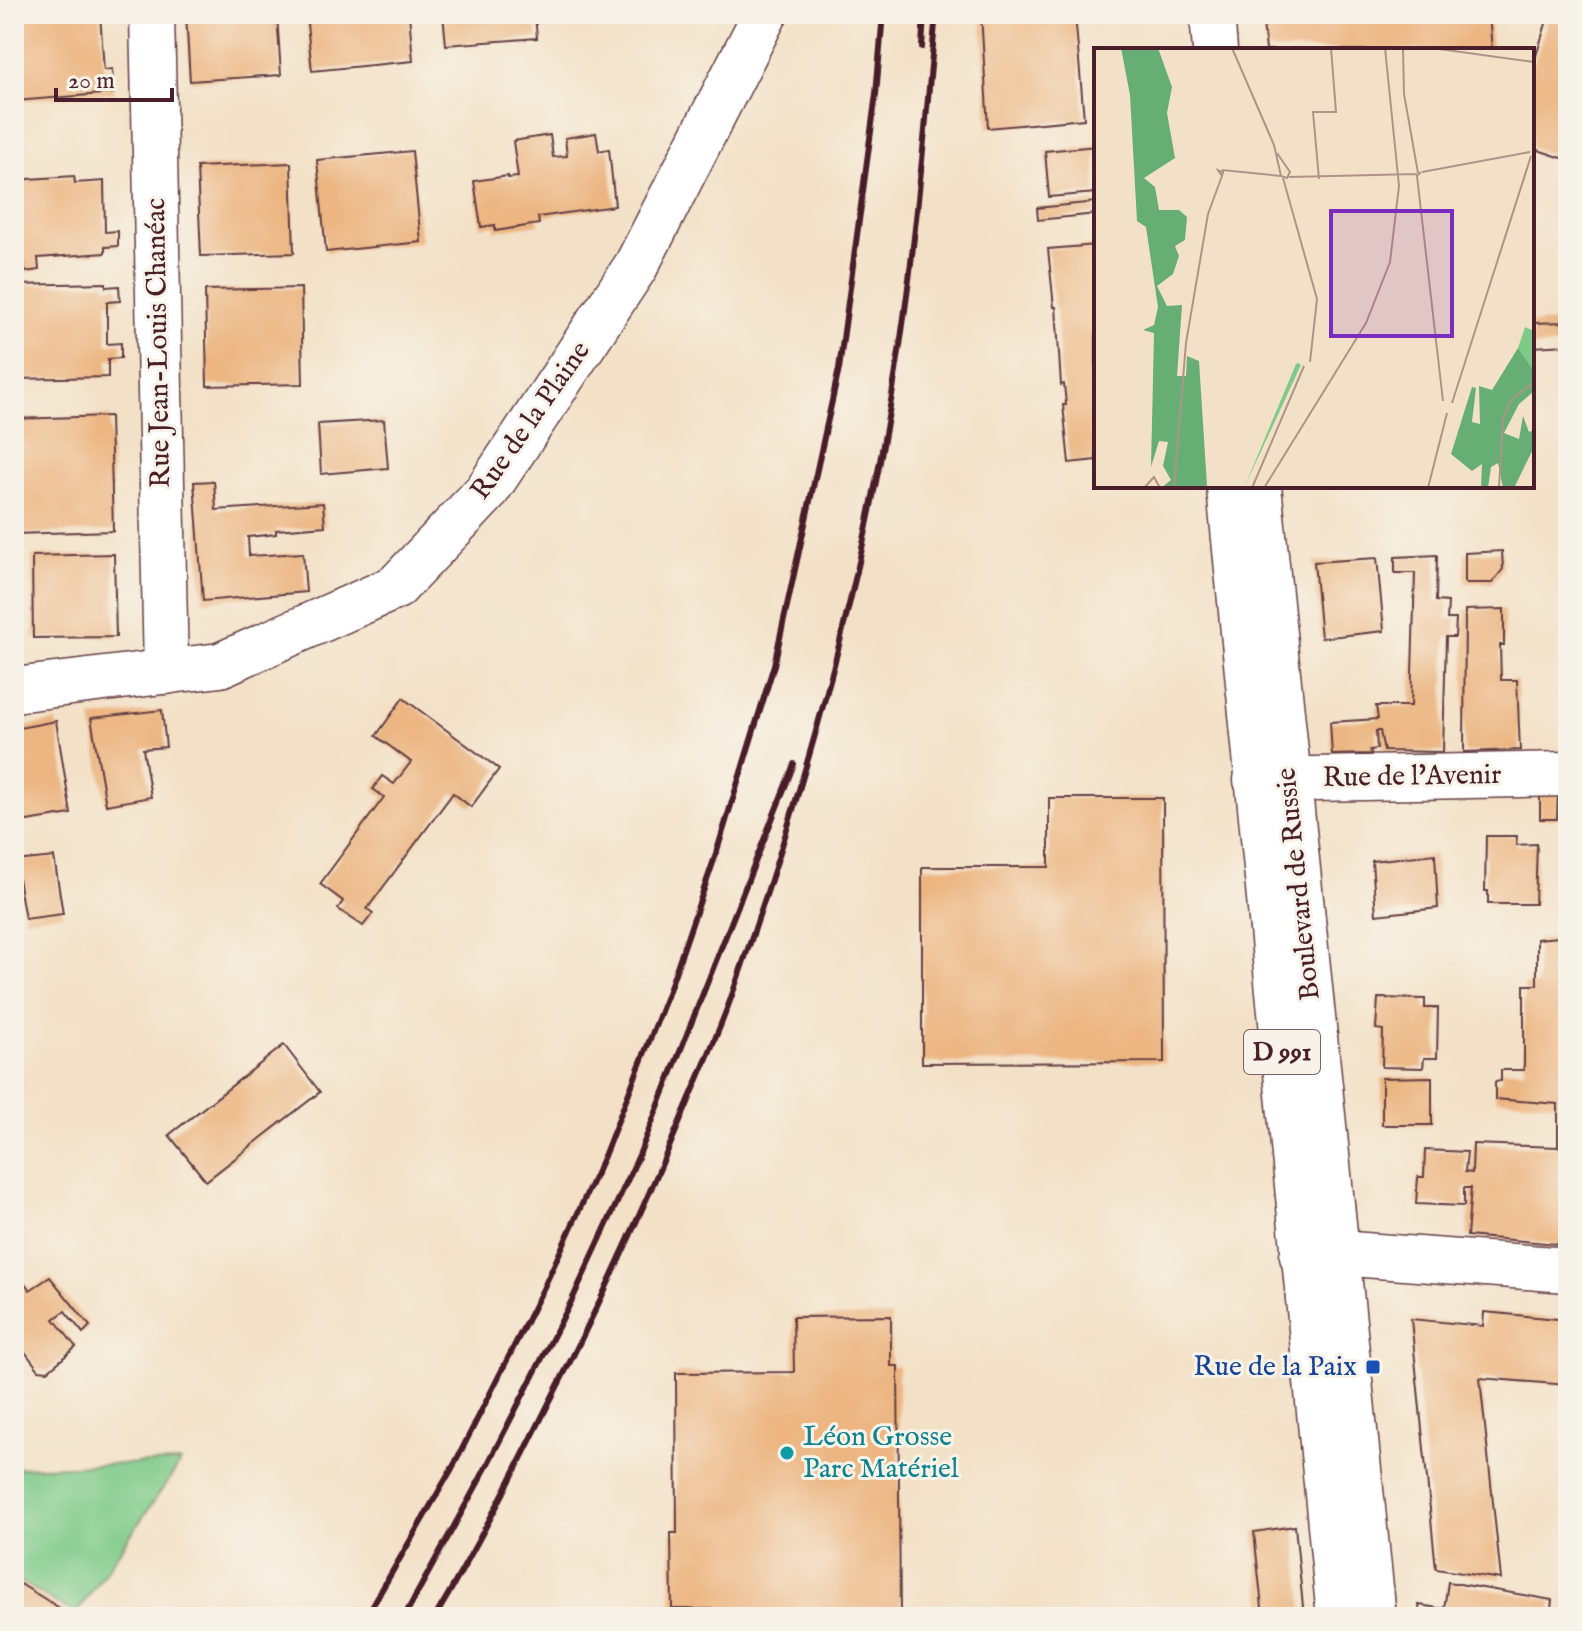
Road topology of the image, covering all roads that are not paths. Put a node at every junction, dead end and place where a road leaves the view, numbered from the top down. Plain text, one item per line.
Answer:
1 (152, 14) edge
2 (765, 14) edge
3 (1183, 14) edge
4 (1212, 14) edge
5 (1186, 48) edge
6 (1215, 48) edge
7 (1244, 488) edge
8 (166, 672) junction
9 (14, 690) edge
10 (1568, 774) edge
11 (1272, 780) junction
12 (1320, 1255) junction
13 (1568, 1270) edge
14 (1339, 1617) edge
15 (1374, 1617) edge

1 - 8 street, Rue Jean-Louis Chanéac
2 - 8 street, Rue de la Plaine
3 - 5 street
4 - 6 street
7 - 11 street, Boulevard de Russie / D 991
8 - 9 street, Rue de la Plaine
10 - 11 street, Rue de l'Avenir
11 - 12 street, Boulevard de Russie / D 991
12 - 13 street
12 - 14 street, Boulevard de Russie / D 991
12 - 15 street, Boulevard de Russie / D 991

